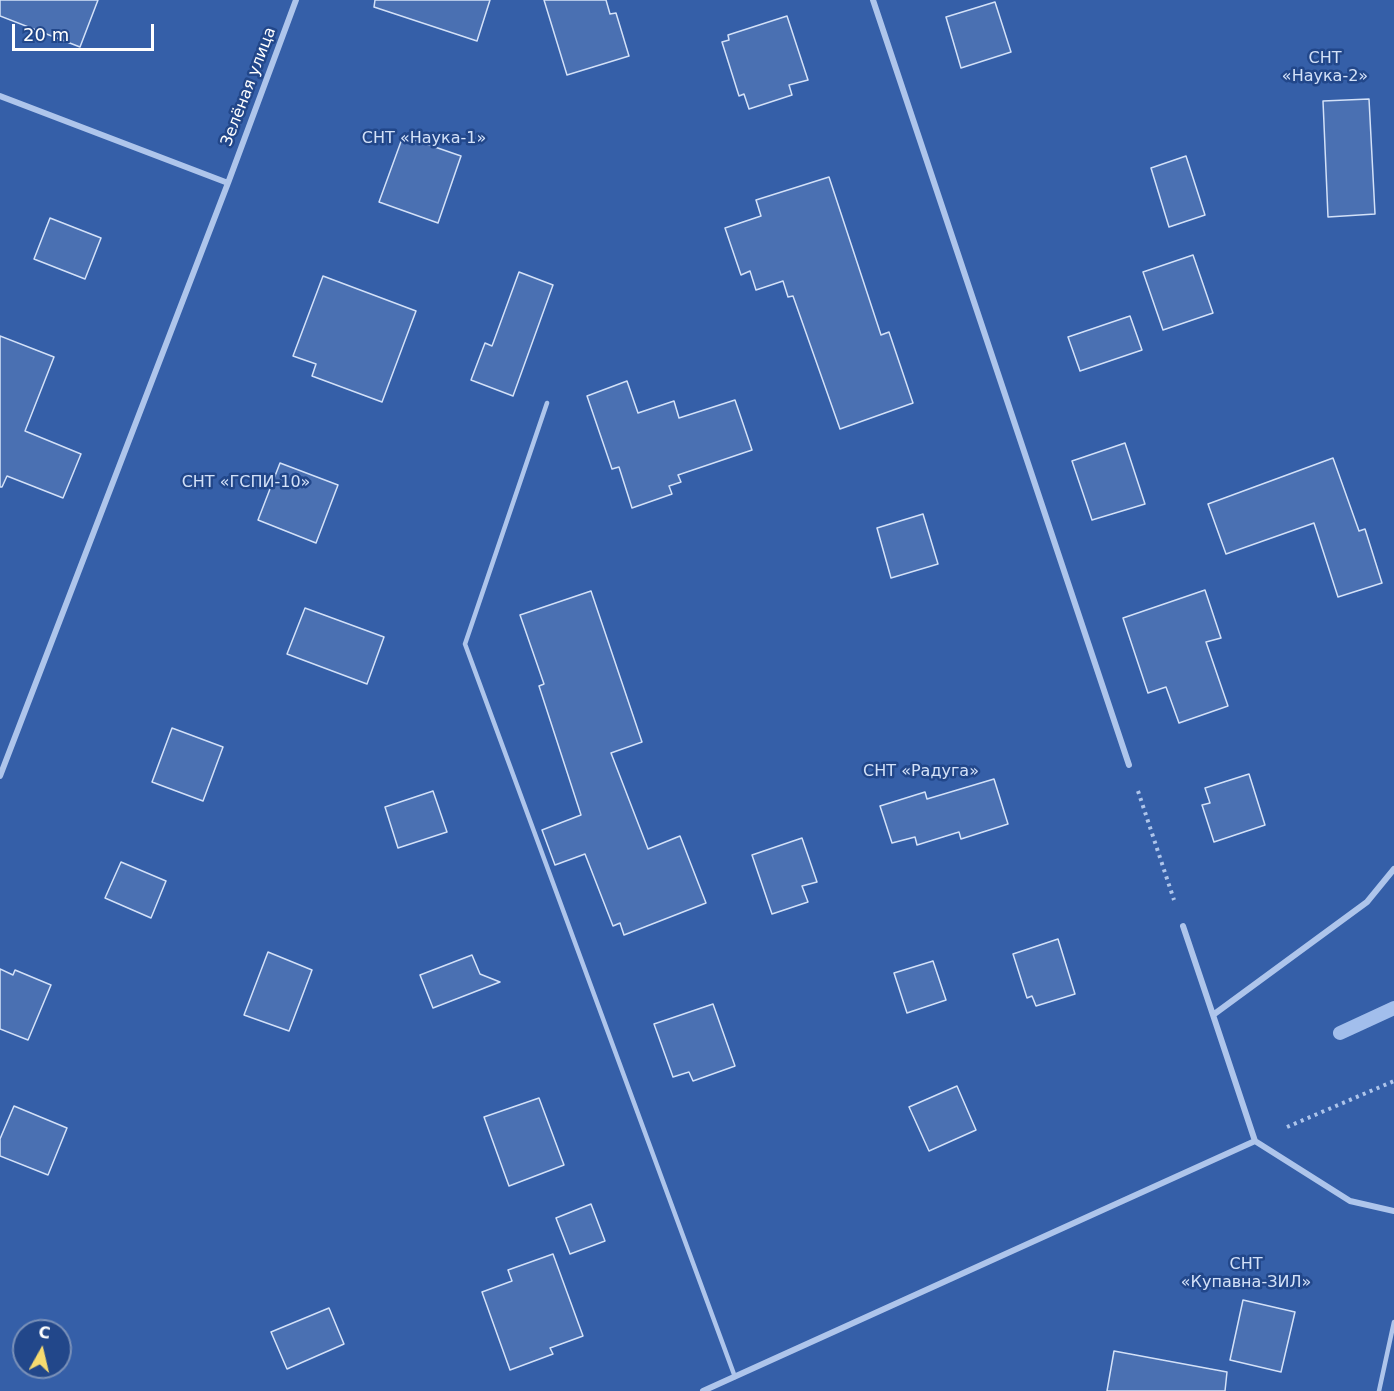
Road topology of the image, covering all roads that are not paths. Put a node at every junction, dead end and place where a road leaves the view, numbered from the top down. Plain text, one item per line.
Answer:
1 (296, 0) edge
2 (873, 0) edge
3 (0, 96) edge
4 (228, 183) junction
5 (547, 403) dead end
6 (1129, 765) road end
7 (0, 776) edge
8 (1394, 869) edge
9 (1183, 926) road end
10 (1213, 1016) junction
11 (1255, 1141) junction
12 (1394, 1211) edge
13 (1394, 1322) edge
14 (735, 1377) junction
15 (703, 1391) edge
16 (1379, 1391) edge

1 - 4 street, Зелёная улица
2 - 6 street
3 - 4 street
4 - 7 street, Зелёная улица
5 - 14 lane
8 - 10 street
9 - 10 street
10 - 11 street
11 - 12 street
11 - 14 street
13 - 16 lane
14 - 15 street

